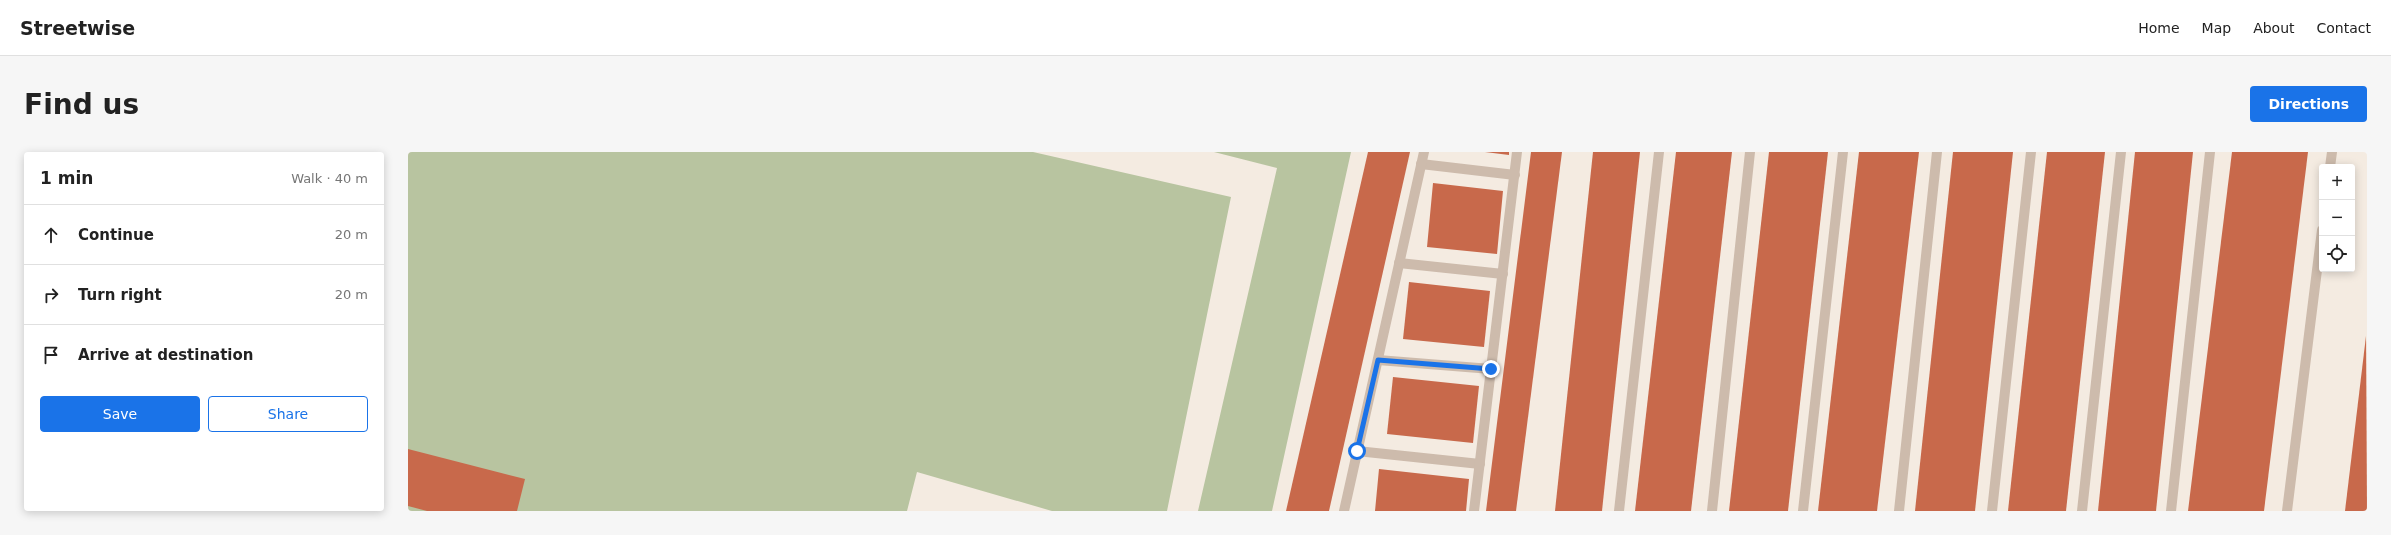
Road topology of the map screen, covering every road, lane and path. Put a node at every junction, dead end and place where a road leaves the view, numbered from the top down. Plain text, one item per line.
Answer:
1 (1424, 152) edge
2 (1517, 152) edge
3 (1659, 152) edge
4 (1750, 152) edge
5 (1843, 152) edge
6 (1937, 152) edge
7 (2031, 152) edge
8 (2121, 152) edge
9 (2210, 152) edge
10 (2332, 152) edge
11 (1421, 164) junction
12 (2330, 164) edge
13 (1514, 175) junction
14 (2321, 236) edge
15 (1399, 262) junction
16 (1503, 274) junction
17 (1378, 360) junction
18 (1491, 369) junction
19 (1357, 451) junction
20 (1480, 464) junction
21 (1344, 511) edge
22 (1474, 511) edge
23 (1619, 511) edge
24 (1712, 511) edge
25 (1803, 511) edge
26 (1899, 511) edge
27 (1992, 511) edge
28 (2082, 511) edge
29 (2171, 511) edge
30 (2287, 511) edge

1 - 11 lane
2 - 13 lane
3 - 23 lane
4 - 24 lane
5 - 25 lane
6 - 26 lane
7 - 27 lane
8 - 28 lane
9 - 29 lane
10 - 12 lane
11 - 13 lane
11 - 15 lane
13 - 16 lane
14 - 30 lane
15 - 16 lane
15 - 17 lane
16 - 18 lane
17 - 18 lane
17 - 19 lane
18 - 20 lane
19 - 20 lane
19 - 21 lane
20 - 22 lane

